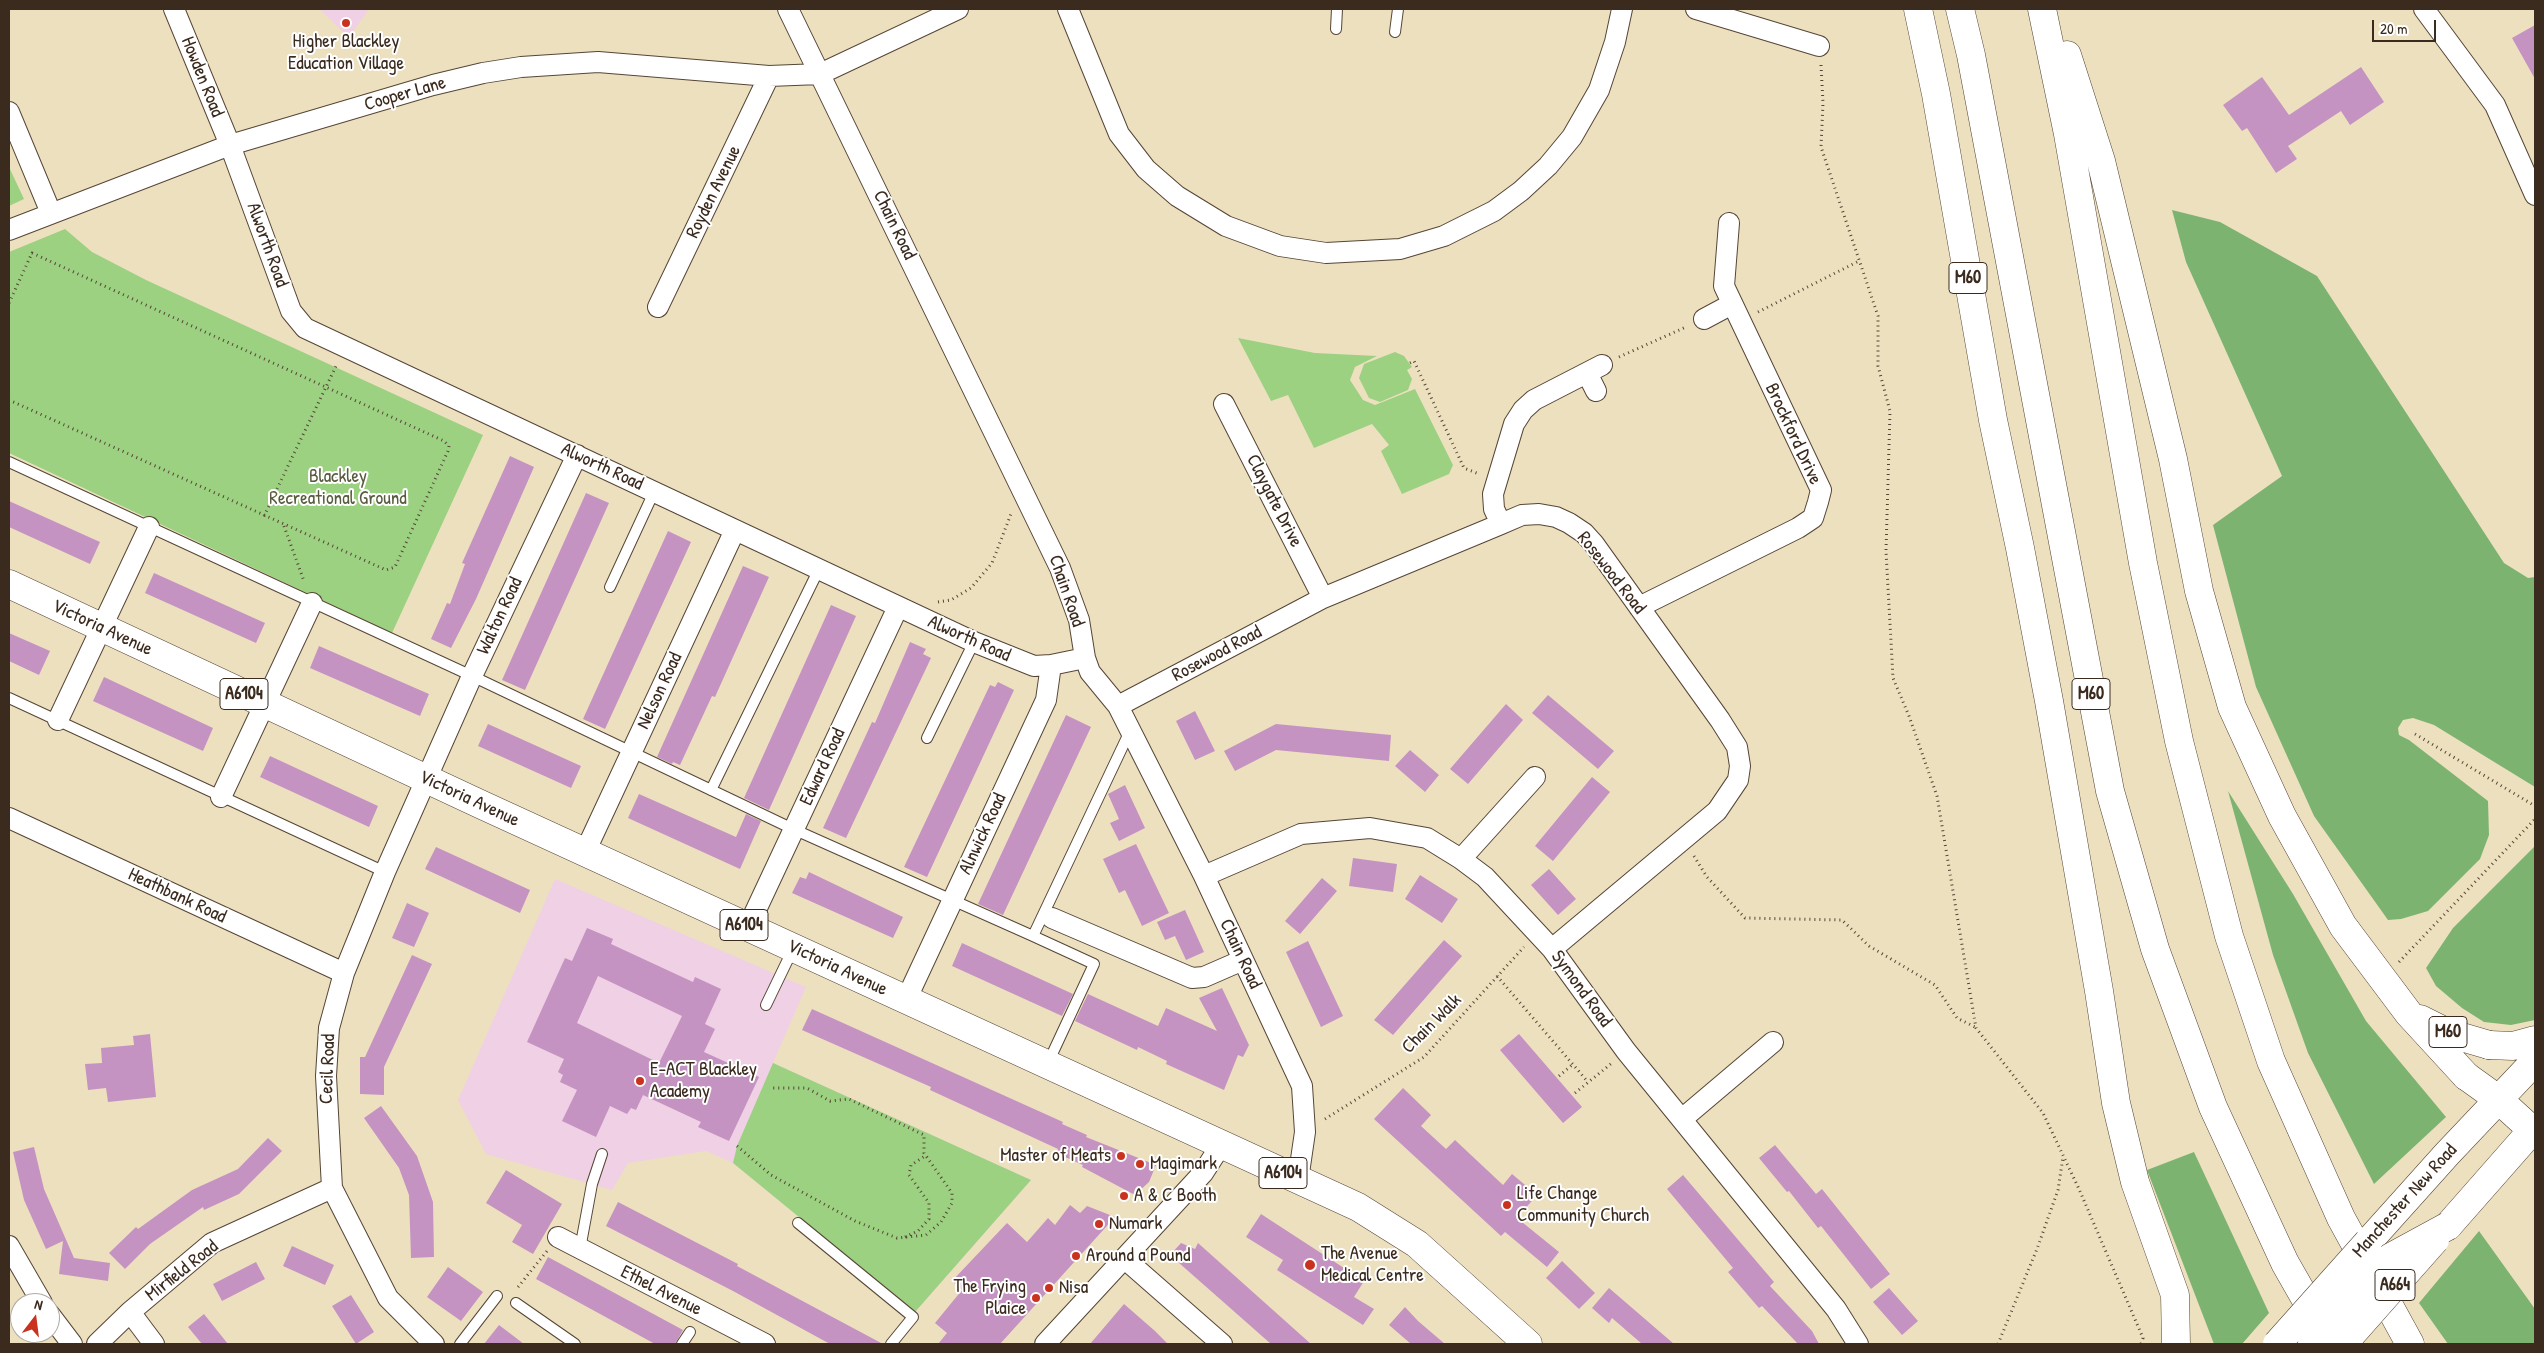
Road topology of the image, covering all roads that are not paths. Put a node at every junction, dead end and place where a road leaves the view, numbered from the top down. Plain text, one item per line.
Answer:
1 (174, 9) edge
2 (788, 9) edge
3 (958, 9) edge
4 (1068, 9) edge
5 (1337, 9) edge
6 (1398, 9) edge
7 (1622, 9) edge
8 (1696, 9) edge
9 (1918, 9) edge
10 (1937, 9) edge
11 (1960, 9) edge
12 (2042, 9) edge
13 (2051, 9) edge
14 (2424, 9) edge
15 (1336, 29) dead end
16 (1395, 32) dead end
17 (1820, 46) road end
18 (820, 74) junction
19 (769, 76) junction
20 (9, 112) edge
21 (230, 144) junction
22 (2535, 195) edge
23 (51, 212) junction
24 (1729, 223) dead end
25 (9, 230) edge
26 (658, 307) dead end
27 (1736, 313) junction
28 (1704, 319) road end
29 (1596, 391) dead end
30 (1224, 404) dead end
31 (577, 455) junction
32 (9, 462) edge
33 (654, 492) junction
34 (1501, 524) junction
35 (149, 527) junction
36 (735, 530) junction
37 (2020, 548) junction
38 (819, 569) junction
39 (9, 584) edge
40 (610, 587) dead end
41 (1323, 598) junction
42 (312, 603) junction
43 (898, 607) junction
44 (1639, 607) junction
45 (102, 627) junction
46 (974, 642) junction
47 (1085, 658) junction
48 (1051, 665) junction
49 (472, 676) junction
50 (9, 698) edge
51 (263, 704) junction
52 (1118, 706) junction
53 (58, 720) junction
54 (1130, 731) junction
55 (927, 738) dead end
56 (632, 753) junction
57 (1535, 777) dead end
58 (426, 779) junction
59 (712, 790) junction
60 (221, 797) junction
61 (9, 818) edge
62 (794, 829) junction
63 (585, 852) junction
64 (1461, 859) junction
65 (385, 872) junction
66 (1204, 876) junction
67 (952, 900) junction
68 (1052, 918) dead end
69 (748, 927) junction
70 (1033, 936) junction
71 (793, 948) junction
72 (1552, 949) junction
73 (1242, 960) junction
74 (344, 973) junction
75 (906, 1000) junction
76 (766, 1005) dead end
77 (2409, 1014) junction
78 (2535, 1040) edge
79 (1773, 1042) dead end
80 (2535, 1061) edge
81 (1047, 1064) junction
82 (2498, 1099) junction
83 (1682, 1119) junction
84 (2534, 1130) edge
85 (1220, 1145) junction
86 (602, 1154) dead end
87 (1298, 1180) junction
88 (332, 1188) junction
89 (798, 1223) dead end
90 (2448, 1226) junction
91 (558, 1237) dead end
92 (9, 1246) edge
93 (580, 1249) junction
94 (1125, 1259) junction
95 (36, 1293) edge
96 (2175, 1295) junction
97 (497, 1296) dead end
98 (516, 1303) dead end
99 (130, 1312) junction
100 (60, 1328) edge
101 (690, 1332) dead end
102 (72, 1344) edge
103 (97, 1344) edge
104 (154, 1344) edge
105 (434, 1344) edge
106 (460, 1344) edge
107 (575, 1344) edge
108 (682, 1344) edge
109 (765, 1344) edge
110 (892, 1344) edge
111 (1045, 1344) edge
112 (1222, 1344) edge
113 (1528, 1344) edge
114 (1858, 1344) edge
115 (2176, 1344) edge
116 (2194, 1344) edge
117 (2278, 1344) edge
118 (2312, 1344) edge
119 (2332, 1344) edge
120 (2343, 1344) edge
121 (2410, 1344) edge

1 - 21 street, Howden Road
2 - 18 street, Chain Road
3 - 18 street
4 - 7 street
5 - 15 lane
6 - 16 lane
8 - 17 street
9 - 37 main road, M60
10 - 37 main road, M60
11 - 119 main road, M60
12 - 121 main road
13 - 77 main road, M60
14 - 22 street
18 - 19 street, Cooper Lane
18 - 47 street, Chain Road
19 - 21 street, Cooper Lane
19 - 26 street, Royden Avenue
20 - 23 street
21 - 23 street, Cooper Lane
21 - 31 street, Alworth Road
23 - 25 street, Cooper Lane
24 - 27 street, Brockford Drive
27 - 28 street
27 - 44 street, Brockford Drive
29 - 34 street
30 - 41 street, Claygate Drive
31 - 33 street, Alworth Road
31 - 49 street, Walton Road
32 - 35 lane
33 - 36 street, Alworth Road
33 - 40 lane
34 - 41 street, Rosewood Road
34 - 44 street, Rosewood Road
35 - 42 lane
35 - 45 street
36 - 38 street, Alworth Road
36 - 56 street, Nelson Road
37 - 96 main road, M60
38 - 43 street, Alworth Road
38 - 59 lane
39 - 45 main road, Victoria Avenue / A6104
41 - 52 street, Rosewood Road
42 - 49 lane
42 - 51 street
43 - 46 street, Alworth Road
43 - 62 street, Edward Road
44 - 72 street, Rosewood Road
45 - 51 main road, Victoria Avenue / A6104
45 - 53 street
46 - 48 street, Alworth Road
46 - 55 lane
47 - 48 street, Alworth Road
47 - 52 street, Chain Road
48 - 67 street, Alnwick Road
49 - 56 lane
49 - 58 street, Walton Road
50 - 53 lane
51 - 58 main road, Victoria Avenue / A6104
51 - 60 street
52 - 54 street, Chain Road
53 - 60 lane
54 - 66 street, Chain Road
54 - 70 lane
56 - 59 lane
56 - 63 street, Nelson Road
57 - 64 street
58 - 63 main road, Victoria Avenue / A6104
58 - 65 street, Cecil Road
59 - 62 lane
60 - 65 lane
61 - 74 street, Heathbank Road
62 - 67 lane
62 - 69 street, Edward Road
63 - 69 main road, Victoria Avenue / A6104
64 - 66 street, Symond Road
64 - 72 street, Symond Road
65 - 74 street, Cecil Road
66 - 73 street, Chain Road
67 - 70 lane
67 - 75 street, Alnwick Road
68 - 73 street
69 - 71 main road, Victoria Avenue / A6104
70 - 81 lane
71 - 75 main road, Victoria Avenue / A6104
71 - 76 lane
72 - 83 street, Symond Road
73 - 87 street, Chain Road
74 - 88 street, Cecil Road
75 - 81 main road, Victoria Avenue / A6104
77 - 78 main road, M60
77 - 82 main road, M60
79 - 83 street
80 - 82 main road, Manchester New Road / A664
81 - 85 main road, Victoria Avenue / A6104
82 - 84 main road
82 - 117 main road, Manchester New Road / A664, bridge
83 - 114 street, Symond Road
84 - 90 main road, A664
85 - 87 main road, Victoria Avenue / A6104
85 - 94 street
86 - 93 lane
87 - 113 main road, Victoria Avenue / A6104
88 - 99 street, Mirfield Road
88 - 105 street, Cecil Road
89 - 110 lane
90 - 118 main road, bridge
90 - 120 main road, A664, bridge
91 - 93 street, Ethel Avenue
92 - 95 street
93 - 109 street, Ethel Avenue
94 - 111 street
94 - 112 street
96 - 115 main road, M60
96 - 116 main road, M60
97 - 106 lane
98 - 107 lane
99 - 103 street, Mirfield Road
99 - 104 street
100 - 102 street
101 - 108 lane

